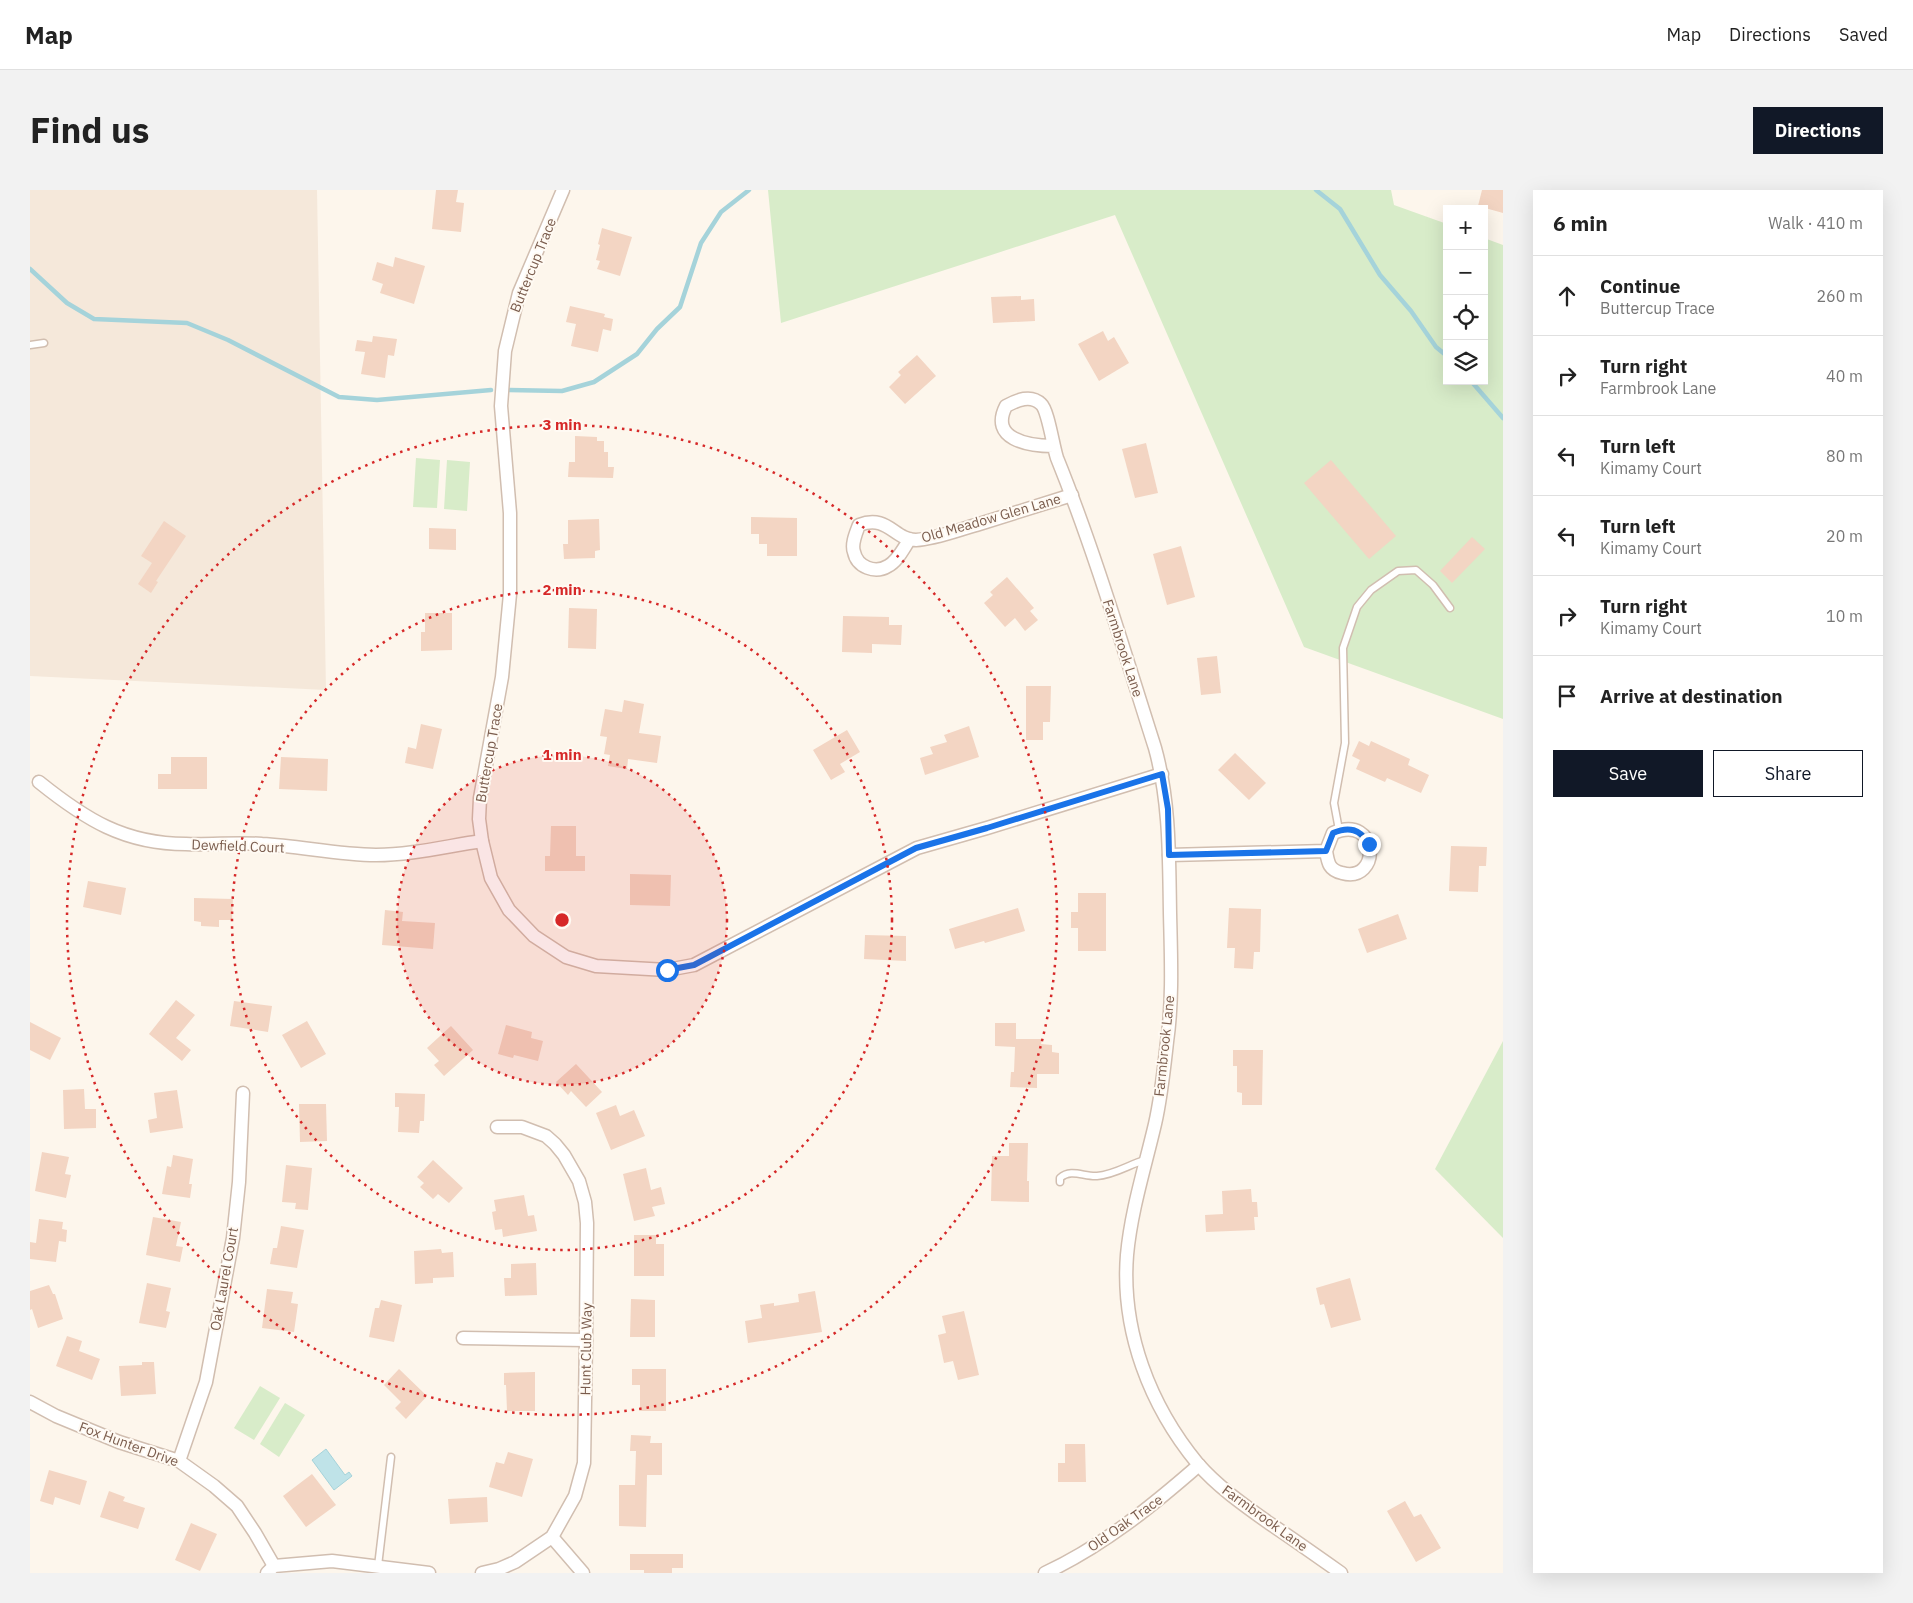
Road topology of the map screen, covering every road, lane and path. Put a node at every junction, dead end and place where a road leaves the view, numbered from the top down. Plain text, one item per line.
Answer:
1 (563, 190) edge
2 (44, 343) dead end
3 (30, 345) edge
4 (1053, 446) junction
5 (1072, 495) junction
6 (910, 539) junction
7 (1450, 608) dead end
8 (1162, 774) junction
9 (39, 782) dead end
10 (1340, 830) junction
11 (482, 841) junction
12 (1326, 851) junction
13 (1169, 855) junction
14 (243, 1093) dead end
15 (497, 1127) dead end
16 (1147, 1160) junction
17 (1060, 1182) dead end
18 (463, 1338) dead end
19 (586, 1340) junction
20 (30, 1402) edge
21 (391, 1457) dead end
22 (179, 1461) junction
23 (1199, 1465) junction
24 (552, 1537) junction
25 (378, 1566) junction
26 (270, 1570) edge
27 (429, 1573) edge
28 (482, 1573) edge
29 (584, 1573) edge
30 (1045, 1573) edge
31 (1341, 1573) edge

1 - 11 street, Buttercup Trace
2 - 3 lane
4 - 4 street, Farmbrook Lane
4 - 5 street, Farmbrook Lane
5 - 6 street, Old Meadow Glen Lane
5 - 8 street, Farmbrook Lane
6 - 6 street, Old Meadow Glen Lane
7 - 10 lane
8 - 11 street, Buttercup Trace
8 - 13 street, Farmbrook Lane
9 - 11 street, Dewfield Court
10 - 12 street
10 - 12 street
12 - 13 street
13 - 16 street, Farmbrook Lane
14 - 22 street, Oak Laurel Court
15 - 19 street, Hunt Club Way
16 - 17 lane
16 - 23 street, Farmbrook Lane
18 - 19 street
19 - 24 street, Hunt Club Way
20 - 22 street, Fox Hunter Drive
21 - 25 lane
22 - 26 street, Fox Hunter Drive
23 - 30 street, Old Oak Trace
23 - 31 street, Farmbrook Lane
24 - 28 street, Hunt Club Way
24 - 29 street
25 - 26 street
25 - 27 street

